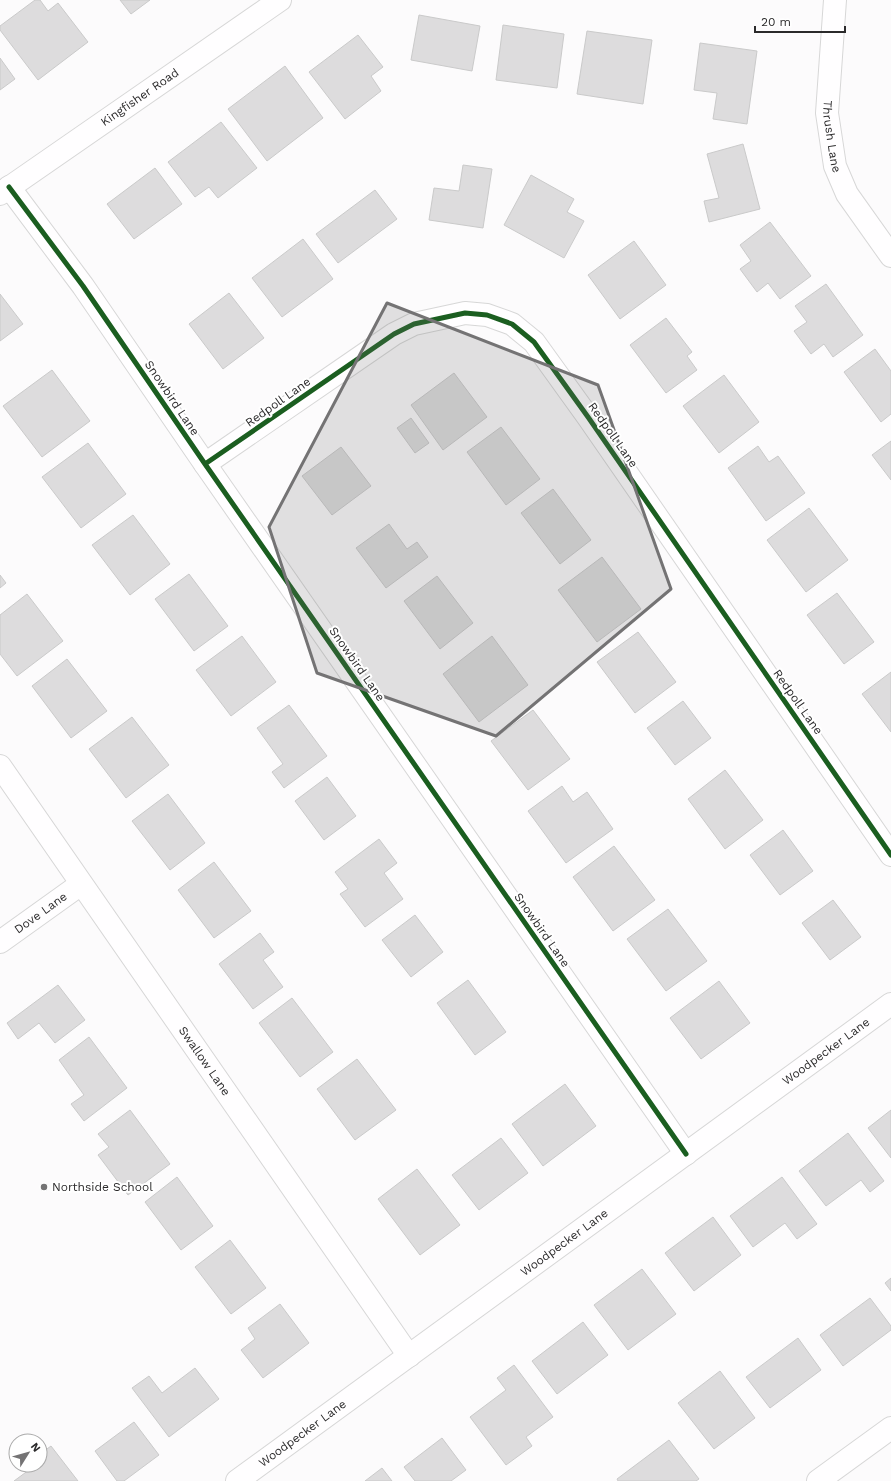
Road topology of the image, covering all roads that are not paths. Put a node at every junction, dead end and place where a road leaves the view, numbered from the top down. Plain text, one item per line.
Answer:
1 (279, 0) edge
2 (835, 0) edge
3 (5, 191) edge
4 (891, 256) edge
5 (205, 464) junction
6 (0, 766) edge
7 (891, 855) edge
8 (81, 884) junction
9 (0, 942) edge
10 (891, 1004) edge
11 (686, 1154) junction
12 (409, 1356) junction
13 (891, 1428) edge
14 (237, 1481) edge
15 (818, 1481) edge

1 - 3 street, Kingfisher Road
2 - 4 street, Thrush Lane
3 - 5 street, Snowbird Lane
5 - 7 street, Redpoll Lane
5 - 11 street, Snowbird Lane
6 - 8 street, Swallow Lane
8 - 9 street, Dove Lane
8 - 12 street, Swallow Lane
10 - 11 street, Woodpecker Lane
11 - 12 street, Woodpecker Lane
12 - 14 street, Woodpecker Lane
13 - 15 street

